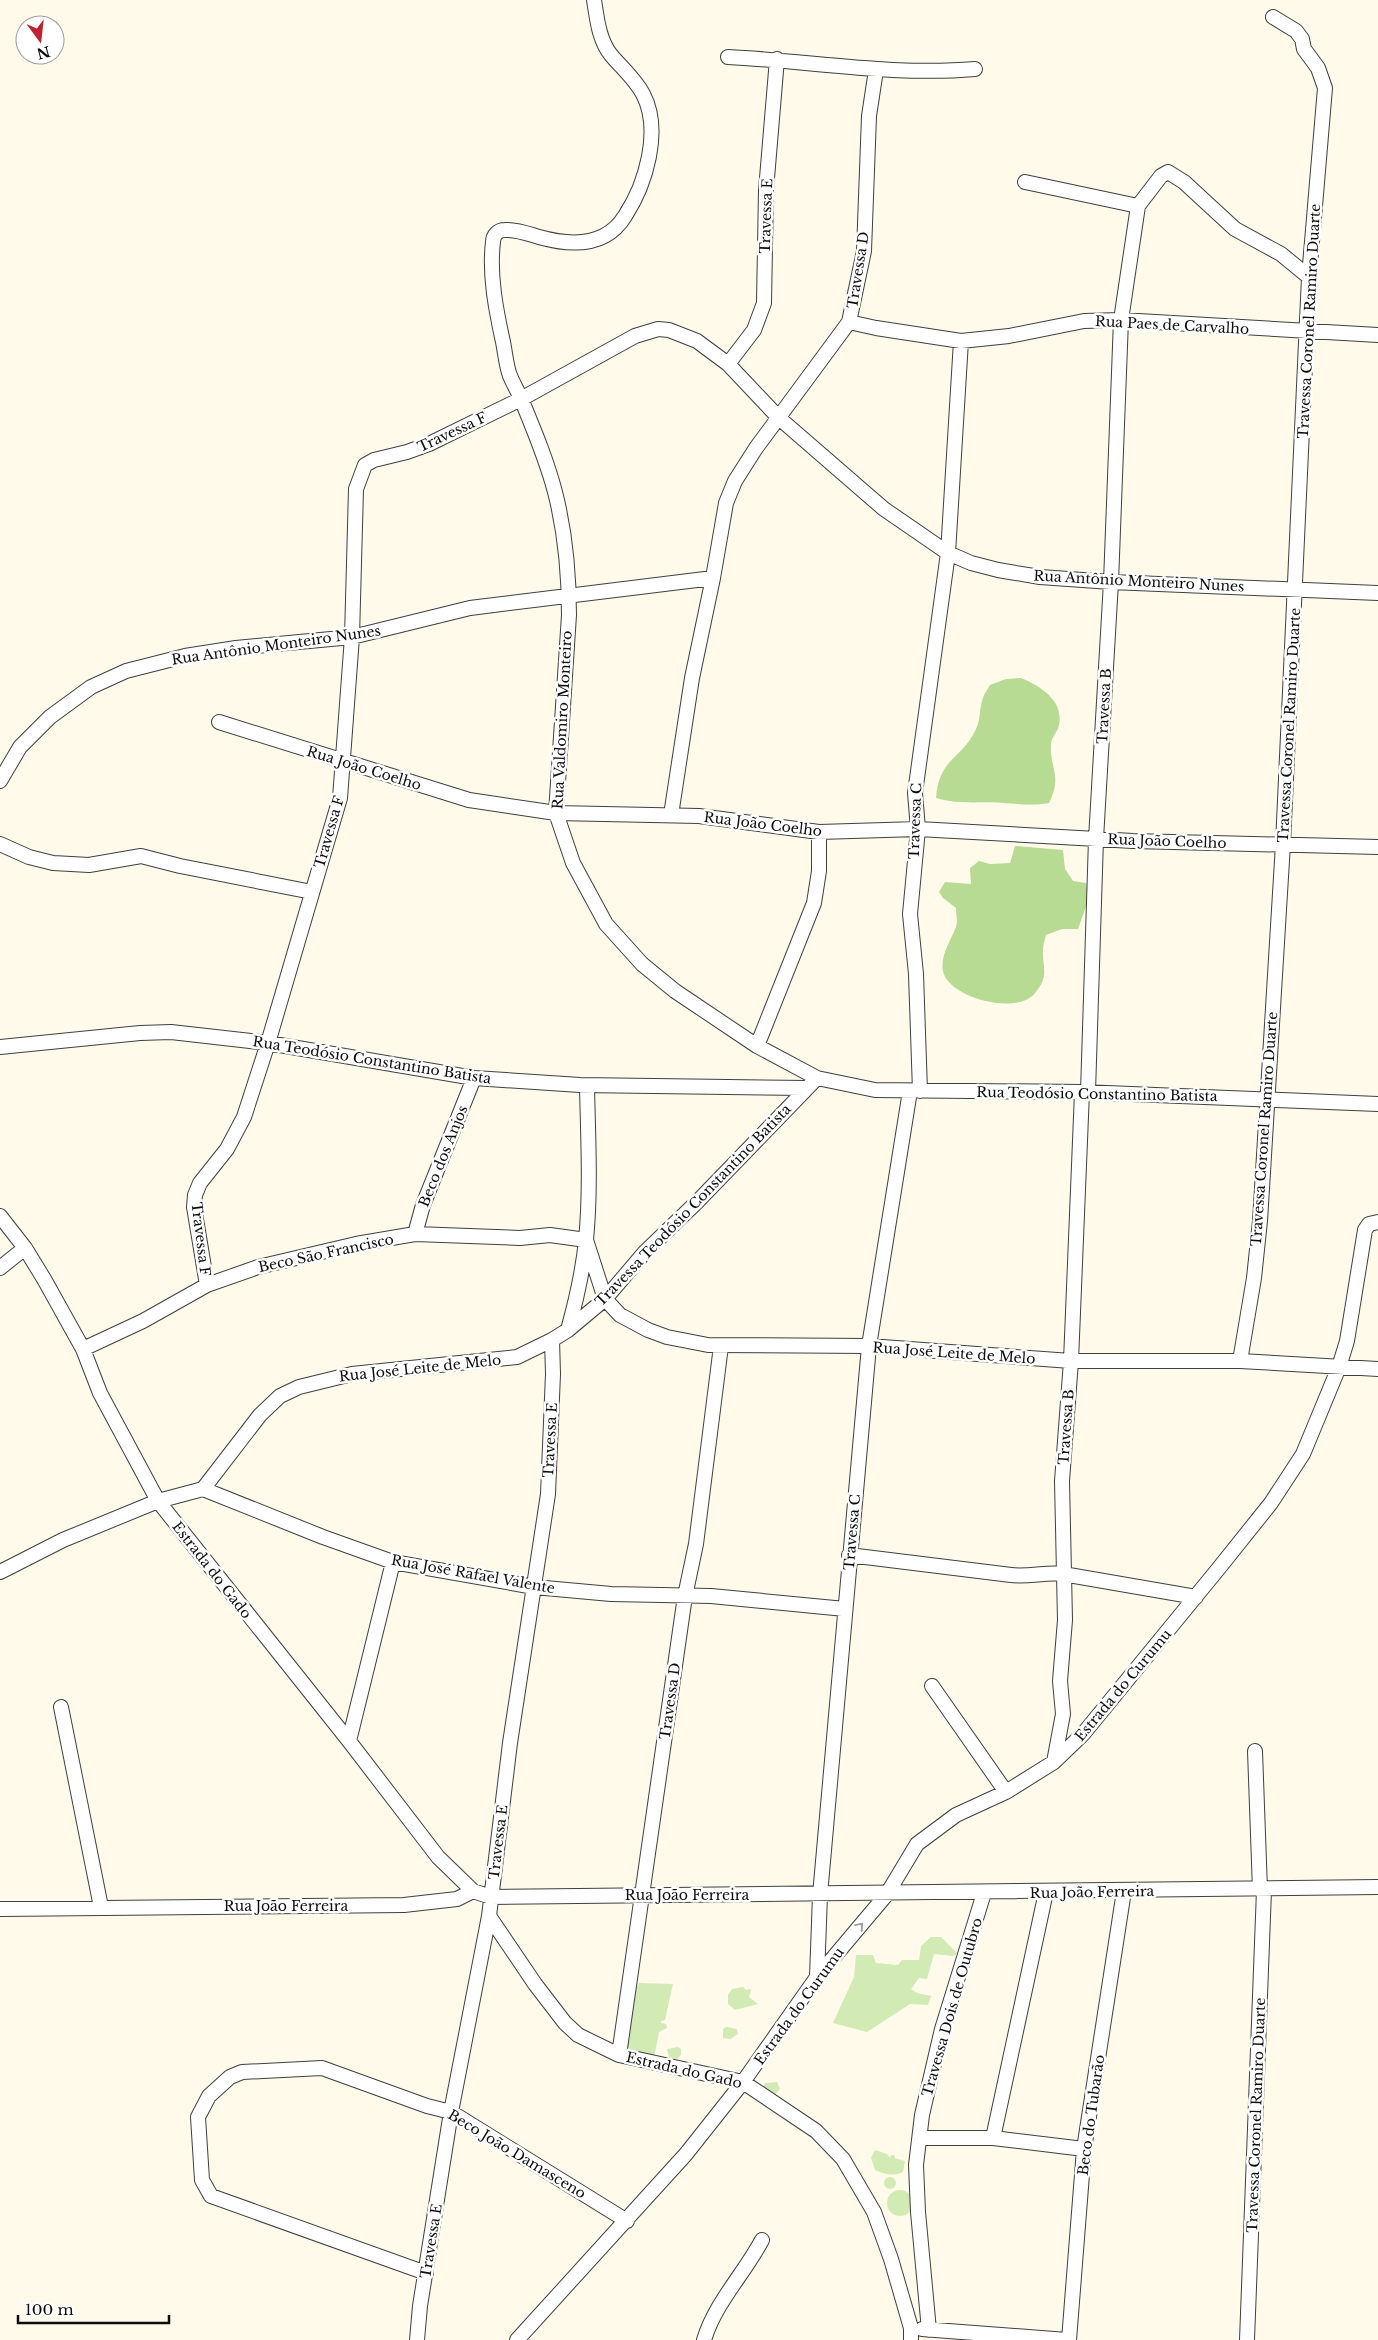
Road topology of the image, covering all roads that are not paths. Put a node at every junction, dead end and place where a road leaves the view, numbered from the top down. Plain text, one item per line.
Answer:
1 (594, 0) edge
2 (1273, 17) dead end
3 (728, 57) dead end
4 (777, 59) junction
5 (976, 69) dead end
6 (876, 70) junction
7 (1025, 182) dead end
8 (1138, 206) junction
9 (1309, 277) junction
10 (1121, 320) junction
11 (849, 322) junction
12 (1307, 332) junction
13 (1378, 335) edge
14 (961, 341) junction
15 (728, 364) junction
16 (521, 399) junction
17 (779, 418) junction
18 (948, 553) junction
19 (714, 578) junction
20 (1111, 582) junction
21 (1296, 589) junction
22 (1378, 593) edge
23 (569, 596) junction
24 (352, 637) junction
25 (219, 722) dead end
26 (343, 762) junction
27 (0, 781) edge
28 (556, 813) junction
29 (671, 815) junction
30 (918, 829) junction
31 (819, 832) junction
32 (1096, 839) junction
33 (0, 844) edge
34 (1284, 844) junction
35 (1378, 847) edge
36 (312, 892) junction
37 (268, 1043) junction
38 (757, 1046) junction
39 (0, 1047) edge
40 (474, 1078) junction
41 (817, 1078) junction
42 (587, 1086) junction
43 (806, 1088) junction
44 (915, 1091) junction
45 (1085, 1092) junction
46 (1266, 1099) junction
47 (1378, 1104) edge
48 (0, 1216) edge
49 (1378, 1222) edge
50 (415, 1234) junction
51 (586, 1240) junction
52 (25, 1248) junction
53 (0, 1268) edge
54 (206, 1285) junction
55 (605, 1298) junction
56 (568, 1330) junction
57 (552, 1340) junction
58 (721, 1346) junction
59 (869, 1346) junction
60 (83, 1349) junction
61 (1072, 1361) junction
62 (1240, 1361) junction
63 (1339, 1367) junction
64 (1378, 1369) edge
65 (203, 1489) junction
66 (158, 1501) junction
67 (849, 1555) junction
68 (393, 1562) junction
69 (0, 1572) edge
70 (1063, 1574) junction
71 (534, 1587) junction
72 (685, 1596) junction
73 (1196, 1597) junction
74 (846, 1609) junction
75 (932, 1686) dead end
76 (61, 1707) dead end
77 (349, 1741) junction
78 (1255, 1751) dead end
79 (1054, 1762) junction
80 (1006, 1792) junction
81 (1378, 1887) edge
82 (1262, 1890) junction
83 (473, 1891) junction
84 (1124, 1891) junction
85 (1046, 1892) junction
86 (984, 1893) junction
87 (887, 1894) junction
88 (644, 1895) junction
89 (820, 1895) junction
90 (491, 1897) junction
91 (101, 1907) junction
92 (0, 1909) edge
93 (489, 1916) junction
94 (818, 1976) junction
95 (619, 2055) junction
96 (744, 2082) junction
97 (451, 2112) junction
98 (920, 2138) junction
99 (993, 2138) junction
100 (1084, 2149) junction
101 (627, 2221) junction
102 (762, 2240) dead end
103 (426, 2273) junction
104 (929, 2330) junction
105 (911, 2334) edge
106 (417, 2340) edge
107 (517, 2340) edge
108 (704, 2340) edge
109 (1068, 2340) edge
110 (1247, 2340) edge

1 - 16 street, Rua Valdomiro Monteiro
2 - 9 street, Travessa Coronel Ramiro Duarte
3 - 4 street
4 - 6 street
4 - 15 street, Travessa E
5 - 6 street
6 - 11 street, Travessa D
7 - 8 street
8 - 9 street
8 - 10 street, Travessa B
9 - 12 street, Travessa Coronel Ramiro Duarte
10 - 12 street, Rua Paes de Carvalho
10 - 14 street, Rua Paes de Carvalho
10 - 20 street, Travessa B
11 - 14 street, Rua Paes de Carvalho
11 - 17 street, Travessa D
12 - 13 street, Rua Paes de Carvalho
12 - 21 street, Travessa Coronel Ramiro Duarte
14 - 18 street, Travessa C
15 - 16 street, Rua Antônio Monteiro Nunes
15 - 17 street, Rua Antônio Monteiro Nunes
16 - 23 street, Rua Valdomiro Monteiro
16 - 24 street, Travessa F
17 - 18 street, Rua Antônio Monteiro Nunes
17 - 19 street, Travessa D
18 - 20 street, Rua Antônio Monteiro Nunes
18 - 30 street, Travessa C
19 - 23 street, Rua Antônio Monteiro Nunes
19 - 29 street, Travessa D
20 - 21 street, Rua Antônio Monteiro Nunes
20 - 32 street, Travessa B
21 - 22 street, Rua Antônio Monteiro Nunes
21 - 34 street, Travessa Coronel Ramiro Duarte
23 - 24 street, Rua Antônio Monteiro Nunes
23 - 28 street, Rua Valdomiro Monteiro
24 - 26 street, Travessa F
24 - 27 street, Rua Antônio Monteiro Nunes
25 - 26 street, Rua João Coelho
26 - 28 street, Rua João Coelho
26 - 36 street, Travessa F
28 - 29 street, Rua João Coelho
28 - 38 street, Rua Valdomiro Monteiro
29 - 31 street, Rua João Coelho
30 - 31 street, Rua João Coelho
30 - 32 street, Rua João Coelho
30 - 44 street, Travessa C
31 - 38 street
32 - 34 street, Rua João Coelho
32 - 45 street, Travessa B
33 - 36 street
34 - 35 street, Rua João Coelho
34 - 46 street, Travessa Coronel Ramiro Duarte
36 - 37 street, Travessa F
37 - 39 street, Rua Teodósio Constantino Batista
37 - 40 street, Rua Teodósio Constantino Batista
37 - 54 street, Travessa F
38 - 41 street, Rua Valdomiro Monteiro
40 - 42 street, Rua Teodósio Constantino Batista
40 - 50 street, Beco dos Anjos
41 - 43 street, Travessa Teodósio Constantino Batista
41 - 44 street, Rua Teodósio Constantino Batista
42 - 43 street, Rua Teodósio Constantino Batista
42 - 51 street
43 - 55 street, Travessa Teodósio Constantino Batista
44 - 45 street, Rua Teodósio Constantino Batista
44 - 59 street, Travessa C
45 - 46 street, Rua Teodósio Constantino Batista
45 - 61 street, Travessa B
46 - 47 street, Rua Teodósio Constantino Batista
46 - 62 street, Travessa Coronel Ramiro Duarte
48 - 52 street, Estrada do Gado
49 - 63 street, Estrada do Curumu
50 - 51 street, Beco São Francisco
50 - 54 street, Beco São Francisco
51 - 55 street, Rua José Leite de Melo
51 - 56 street
52 - 53 street
52 - 60 street, Estrada do Gado
54 - 60 street, Beco São Francisco
55 - 56 street, Travessa Teodósio Constantino Batista
55 - 58 street, Rua José Leite de Melo
56 - 57 street, Rua José Leite de Melo
57 - 65 street, Rua José Leite de Melo
57 - 71 street, Travessa E
58 - 59 street, Rua José Leite de Melo
58 - 72 street, Travessa D
59 - 61 street, Rua José Leite de Melo
59 - 67 street, Travessa C
60 - 66 street, Estrada do Gado
61 - 62 street, Rua José Leite de Melo
61 - 70 street, Travessa B
62 - 63 street, Rua José Leite de Melo
63 - 64 street, Rua José Leite de Melo
63 - 73 street, Estrada do Curumu
65 - 66 street
65 - 68 street, Rua José Rafael Valente
66 - 69 street
66 - 77 street, Estrada do Gado
67 - 70 street
67 - 74 street, Travessa C
68 - 71 street, Rua José Rafael Valente
68 - 77 street
70 - 73 street
70 - 79 street, Travessa B
71 - 72 street, Rua José Rafael Valente
71 - 90 street, Travessa E
72 - 74 street, Rua José Rafael Valente
72 - 88 street, Travessa D
73 - 79 street, Estrada do Curumu
74 - 89 street, Travessa C
75 - 80 street
76 - 91 street
77 - 83 street, Estrada do Gado
78 - 82 street, Travessa Coronel Ramiro Duarte
79 - 80 street, Estrada do Curumu
80 - 87 street, Estrada do Curumu
81 - 82 street, Rua João Ferreira
82 - 84 street, Rua João Ferreira
82 - 110 street, Travessa Coronel Ramiro Duarte
83 - 90 street, Rua João Ferreira
83 - 91 street, Rua João Ferreira
84 - 85 street, Rua João Ferreira
84 - 100 street, Beco do Tubarão
85 - 86 street, Rua João Ferreira
85 - 99 street
86 - 87 street, Rua João Ferreira
86 - 98 street, Travessa Dois de Outubro
87 - 89 street, Rua João Ferreira
94 -> 87 street, Estrada do Curumu
88 - 89 street, Rua João Ferreira
88 - 90 street, Rua João Ferreira
88 - 95 street, Travessa D
89 - 94 street, Travessa C
90 - 93 street, Travessa E
91 - 92 street, Rua João Ferreira
93 - 95 street, Estrada do Gado
93 - 97 street, Travessa E
94 - 96 street, Estrada do Curumu
95 - 96 street, Estrada do Gado
96 - 101 street, Estrada do Curumu
96 - 105 street, Estrada do Gado
97 - 101 street, Beco João Damasceno
97 - 103 street, Travessa E
97 - 103 street, Beco João Damasceno
98 - 99 street
98 - 104 street, Travessa Dois de Outubro
99 - 100 street
100 - 109 street, Beco do Tubarão
101 - 107 street, Estrada do Curumu
102 - 108 street
103 - 106 street, Travessa E
104 - 105 street
104 - 109 street

